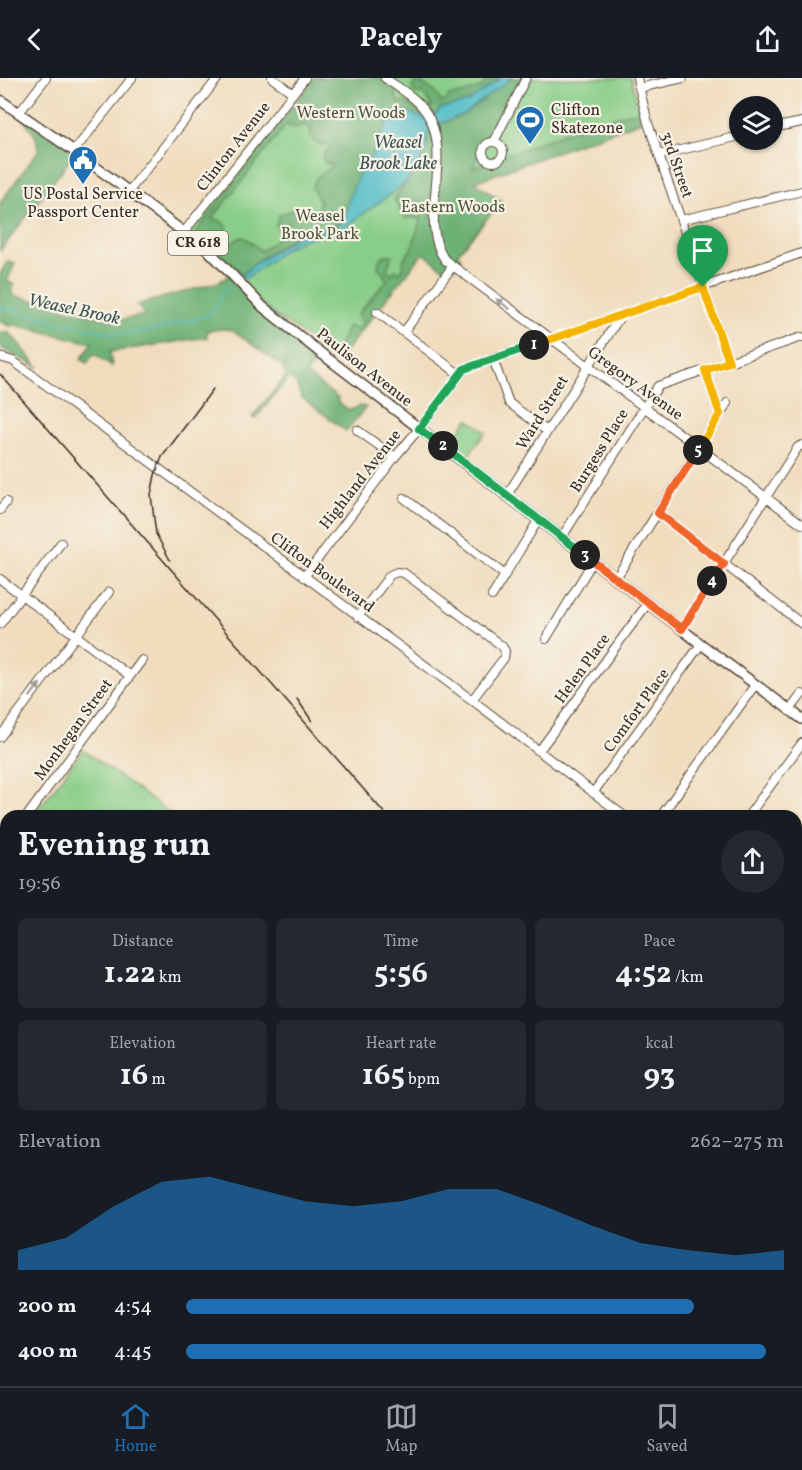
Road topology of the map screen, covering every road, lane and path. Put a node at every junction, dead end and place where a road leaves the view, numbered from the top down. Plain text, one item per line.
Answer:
1 (46, 78) edge
2 (132, 78) edge
3 (218, 78) edge
4 (272, 78) edge
5 (305, 78) edge
6 (385, 78) edge
7 (526, 78) edge
8 (637, 78) edge
9 (683, 78) edge
10 (639, 88) junction
11 (293, 93) junction
12 (0, 100) edge
13 (19, 112) junction
14 (802, 122) edge
15 (783, 126) edge
16 (729, 139) edge
17 (494, 142) dead end
18 (74, 151) junction
19 (659, 155) junction
20 (129, 191) junction
21 (802, 191) edge
22 (681, 220) junction
23 (184, 232) junction
24 (802, 254) edge
25 (452, 267) junction
26 (703, 287) junction
27 (377, 312) dead end
28 (621, 315) junction
29 (404, 332) junction
30 (802, 337) edge
31 (550, 339) junction
32 (0, 357) edge
33 (493, 359) junction
34 (729, 362) junction
35 (588, 367) junction
36 (705, 370) junction
37 (459, 375) junction
38 (727, 404) dead end
39 (644, 408) junction
40 (720, 414) junction
41 (419, 429) junction
42 (357, 430) dead end
43 (547, 431) junction
44 (802, 446) edge
45 (699, 448) junction
46 (395, 457) junction
47 (507, 495) junction
48 (404, 498) dead end
49 (765, 498) junction
50 (6, 502) dead end
51 (0, 510) edge
52 (658, 513) junction
53 (539, 519) junction
54 (802, 524) edge
55 (562, 537) junction
56 (61, 543) dead end
57 (593, 561) junction
58 (724, 564) junction
59 (505, 575) junction
60 (304, 577) junction
61 (616, 578) junction
62 (0, 579) edge
63 (109, 592) dead end
64 (22, 595) junction
65 (492, 596) dead end
66 (648, 603) junction
67 (358, 616) junction
68 (0, 624) edge
69 (802, 624) edge
70 (682, 629) junction
71 (76, 636) junction
72 (546, 639) dead end
73 (701, 644) junction
74 (142, 660) dead end
75 (130, 676) junction
76 (755, 685) junction
77 (802, 694) edge
78 (472, 700) junction
79 (789, 711) junction
80 (802, 719) edge
81 (0, 737) edge
82 (802, 743) edge
83 (539, 751) junction
84 (593, 793) junction
85 (31, 810) edge
86 (616, 810) edge
87 (665, 810) edge
88 (752, 810) edge

1 - 13 street
2 - 18 street
3 - 20 street
4 - 11 street
5 - 11 street, Clinton Avenue
6 - 25 street
7 - 17 street
8 - 10 street, 3rd Street
9 - 10 street
10 - 19 street, 3rd Street
11 - 23 street, Clinton Avenue
12 - 13 main road, Paulison Avenue / CR 618
13 - 18 main road, Paulison Avenue / CR 618
14 - 15 street
16 - 19 street
18 - 20 main road, Paulison Avenue / CR 618
19 - 22 street, 3rd Street
20 - 23 main road, Paulison Avenue / CR 618
21 - 22 street
22 - 26 street, 3rd Street
23 - 41 main road, Paulison Avenue / CR 618
24 - 26 street, Highland Avenue
25 - 29 street
31 -> 25 street, Gregory Avenue
26 - 28 street, Highland Avenue
26 - 34 street, 3rd Street
27 - 29 street
28 - 31 street, Highland Avenue
28 - 35 street, Ward Street
29 - 37 street
30 - 34 street, Burgess Place
31 - 33 street, Highland Avenue
31 - 35 street, Gregory Avenue
32 - 60 street, Clifton Boulevard
33 - 37 street, Highland Avenue
33 - 43 street
34 - 36 street, Burgess Place
35 - 39 street, Gregory Avenue
35 - 43 street, Ward Street
36 - 39 street, Burgess Place
36 - 40 street
37 - 41 street, Highland Avenue
38 - 40 street
39 - 45 street, Gregory Avenue
39 - 55 street, Burgess Place
40 - 45 street
41 - 46 street, Highland Avenue
41 - 47 main road, Paulison Avenue / CR 618
42 - 46 street
43 - 47 street, Ward Street
44 - 49 street
45 - 49 street, Gregory Avenue
45 - 52 street
46 - 60 street, Highland Avenue
47 - 53 main road, Paulison Avenue / CR 618
48 - 59 street
49 - 54 street, Gregory Avenue
49 - 58 street
50 - 51 street
52 - 58 street
52 - 61 street
53 - 55 main road, Paulison Avenue / CR 618
53 - 59 street
55 - 57 main road, Paulison Avenue / CR 618
56 - 64 street
57 - 61 main road, Paulison Avenue / CR 618
57 - 72 street
58 - 69 street
58 - 70 street
59 - 65 street
60 - 67 street, Clifton Boulevard
61 - 66 main road, Paulison Avenue / CR 618
62 - 64 street
63 - 71 street
64 - 68 street
64 - 71 street
66 - 70 main road, Paulison Avenue / CR 618
66 - 83 street, Helen Place
67 - 78 street, Clifton Boulevard
67 - 78 street
70 - 73 main road, Paulison Avenue / CR 618
71 - 75 street
81 -> 71 street
73 - 76 main road, Paulison Avenue / CR 618
73 - 84 street, Comfort Place
74 - 75 street, Monhegan Street
75 - 85 street, Monhegan Street
76 - 79 main road, Paulison Avenue / CR 618
76 - 87 street
77 - 79 street
78 - 83 street, Clifton Boulevard
79 - 80 main road, Paulison Avenue / CR 618
82 - 88 street
83 - 84 street, Clifton Boulevard
84 - 86 street, Clifton Boulevard

